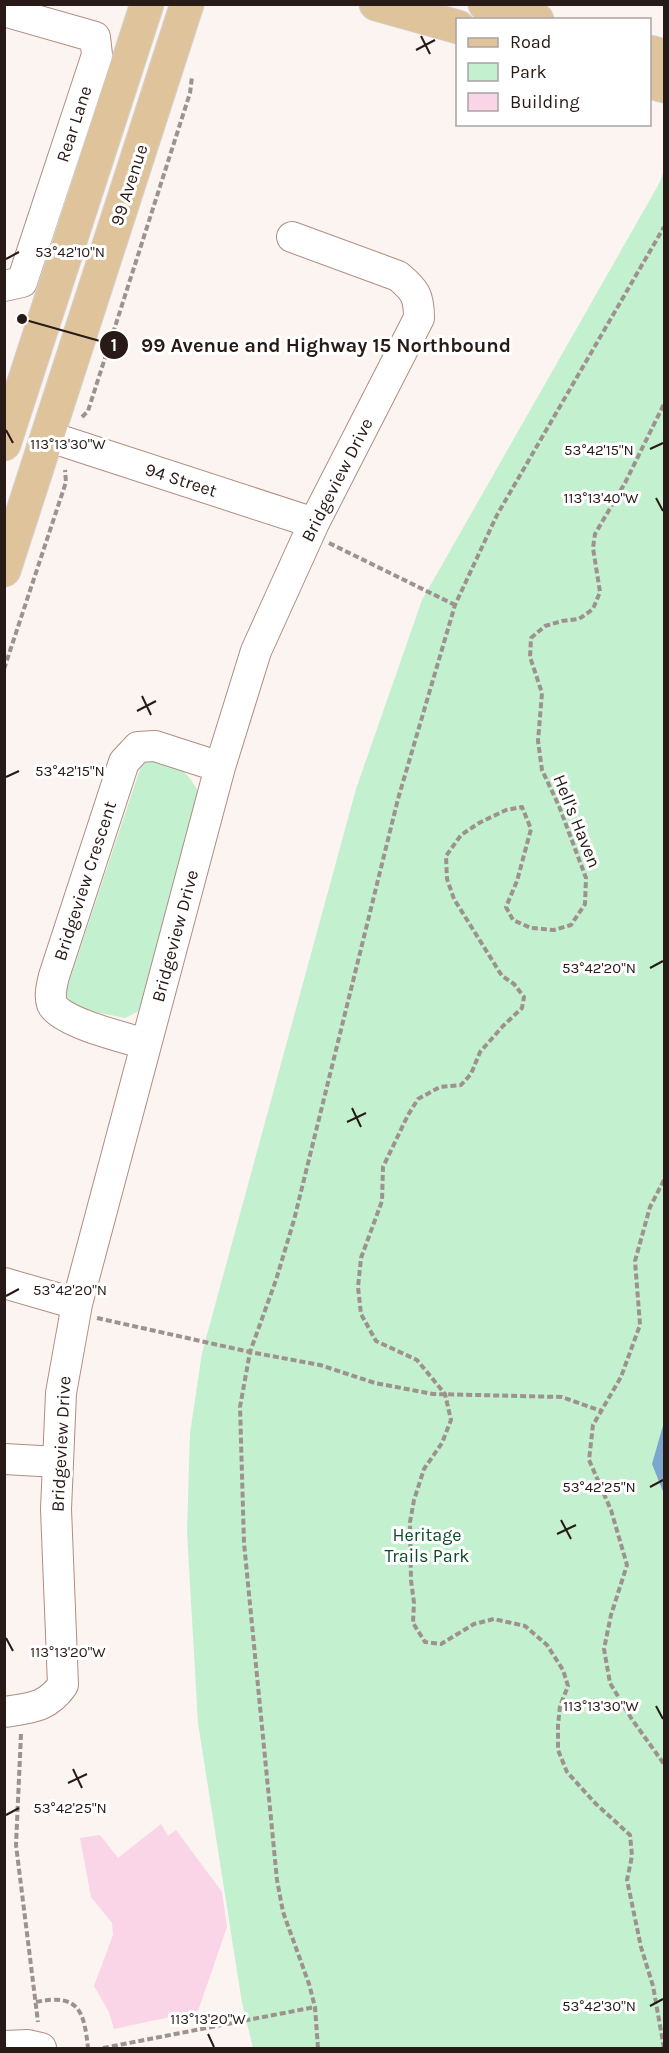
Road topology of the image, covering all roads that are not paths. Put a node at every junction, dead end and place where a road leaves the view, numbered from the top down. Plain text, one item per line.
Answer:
1 (147, 4) edge
2 (376, 4) edge
3 (485, 4) edge
4 (186, 8) edge
5 (4, 11) edge
6 (530, 18) edge
7 (456, 26) edge
8 (292, 237) dead end
9 (4, 286) edge
10 (47, 436) junction
11 (4, 444) edge
12 (312, 528) junction
13 (4, 570) edge
14 (220, 767) junction
15 (146, 1044) junction
16 (4, 1283) edge
17 (76, 1309) junction
18 (4, 1459) edge
19 (58, 1462) junction
20 (12, 1711) edge
21 (4, 2046) edge
22 (41, 2048) edge

1 - 11 main road
2 - 7 main road
3 - 6 main road
4 - 10 main road, 99 Avenue
5 - 9 street, Rear Lane
8 - 12 street, Bridgeview Drive
10 - 12 street, 94 Street
10 - 13 main road, 99 Avenue
12 - 14 street, Bridgeview Drive
14 - 15 street, Bridgeview Drive
14 - 15 street, Bridgeview Crescent
15 - 17 street, Bridgeview Drive
16 - 17 street
17 - 19 street, Bridgeview Drive
18 - 19 street
19 - 20 street, Bridgeview Drive
21 - 22 street

